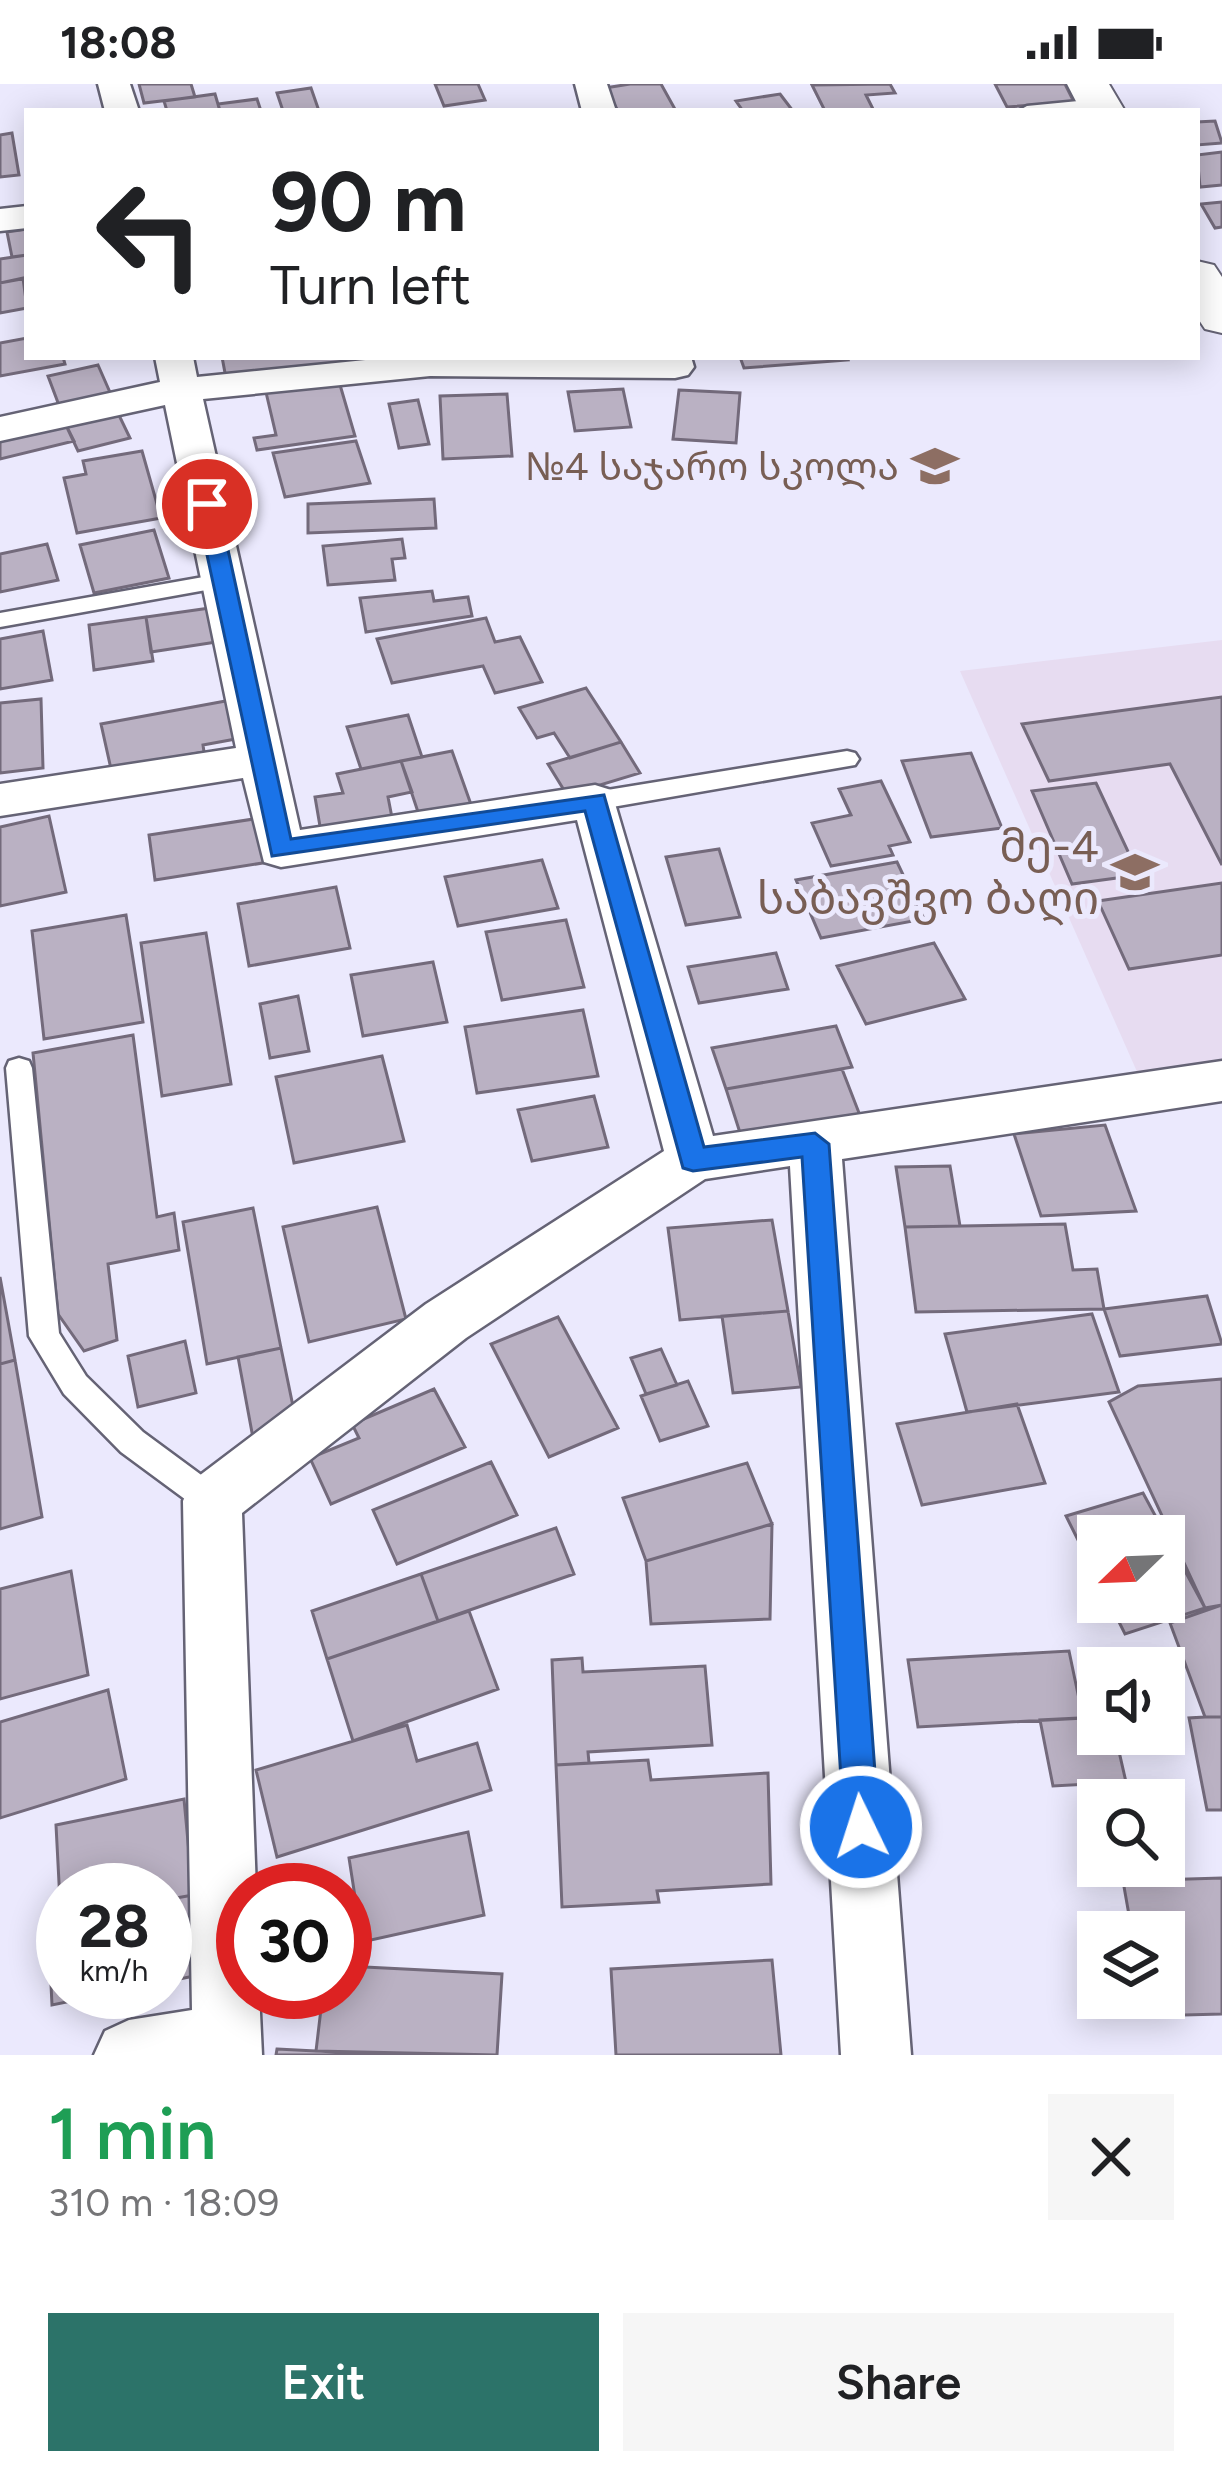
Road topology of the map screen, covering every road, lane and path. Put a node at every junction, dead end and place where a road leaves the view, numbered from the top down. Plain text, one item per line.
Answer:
1 (1097, 100) edge
2 (1047, 108) edge
3 (1200, 280) edge
4 (1222, 320) edge
5 (673, 360) edge
6 (177, 374) edge
7 (0, 429) edge
8 (226, 580) junction
9 (0, 620) edge
10 (847, 759) dead end
11 (259, 760) junction
12 (0, 800) edge
13 (595, 801) junction
14 (19, 1067) dead end
15 (1219, 1092) edge
16 (815, 1144) junction
17 (693, 1160) junction
18 (212, 1501) junction
19 (226, 2047) edge
20 (129, 2055) edge
21 (876, 2055) edge

1 - 2 lane
3 - 4 street
5 - 6 street
6 - 7 street
6 - 8 street
8 - 9 lane
8 - 11 street
10 - 13 lane
11 - 12 street
11 - 13 street
13 - 17 street
14 - 18 lane
15 - 16 street
16 - 17 street
16 - 21 street
17 - 18 street
18 - 19 street
19 - 20 street

